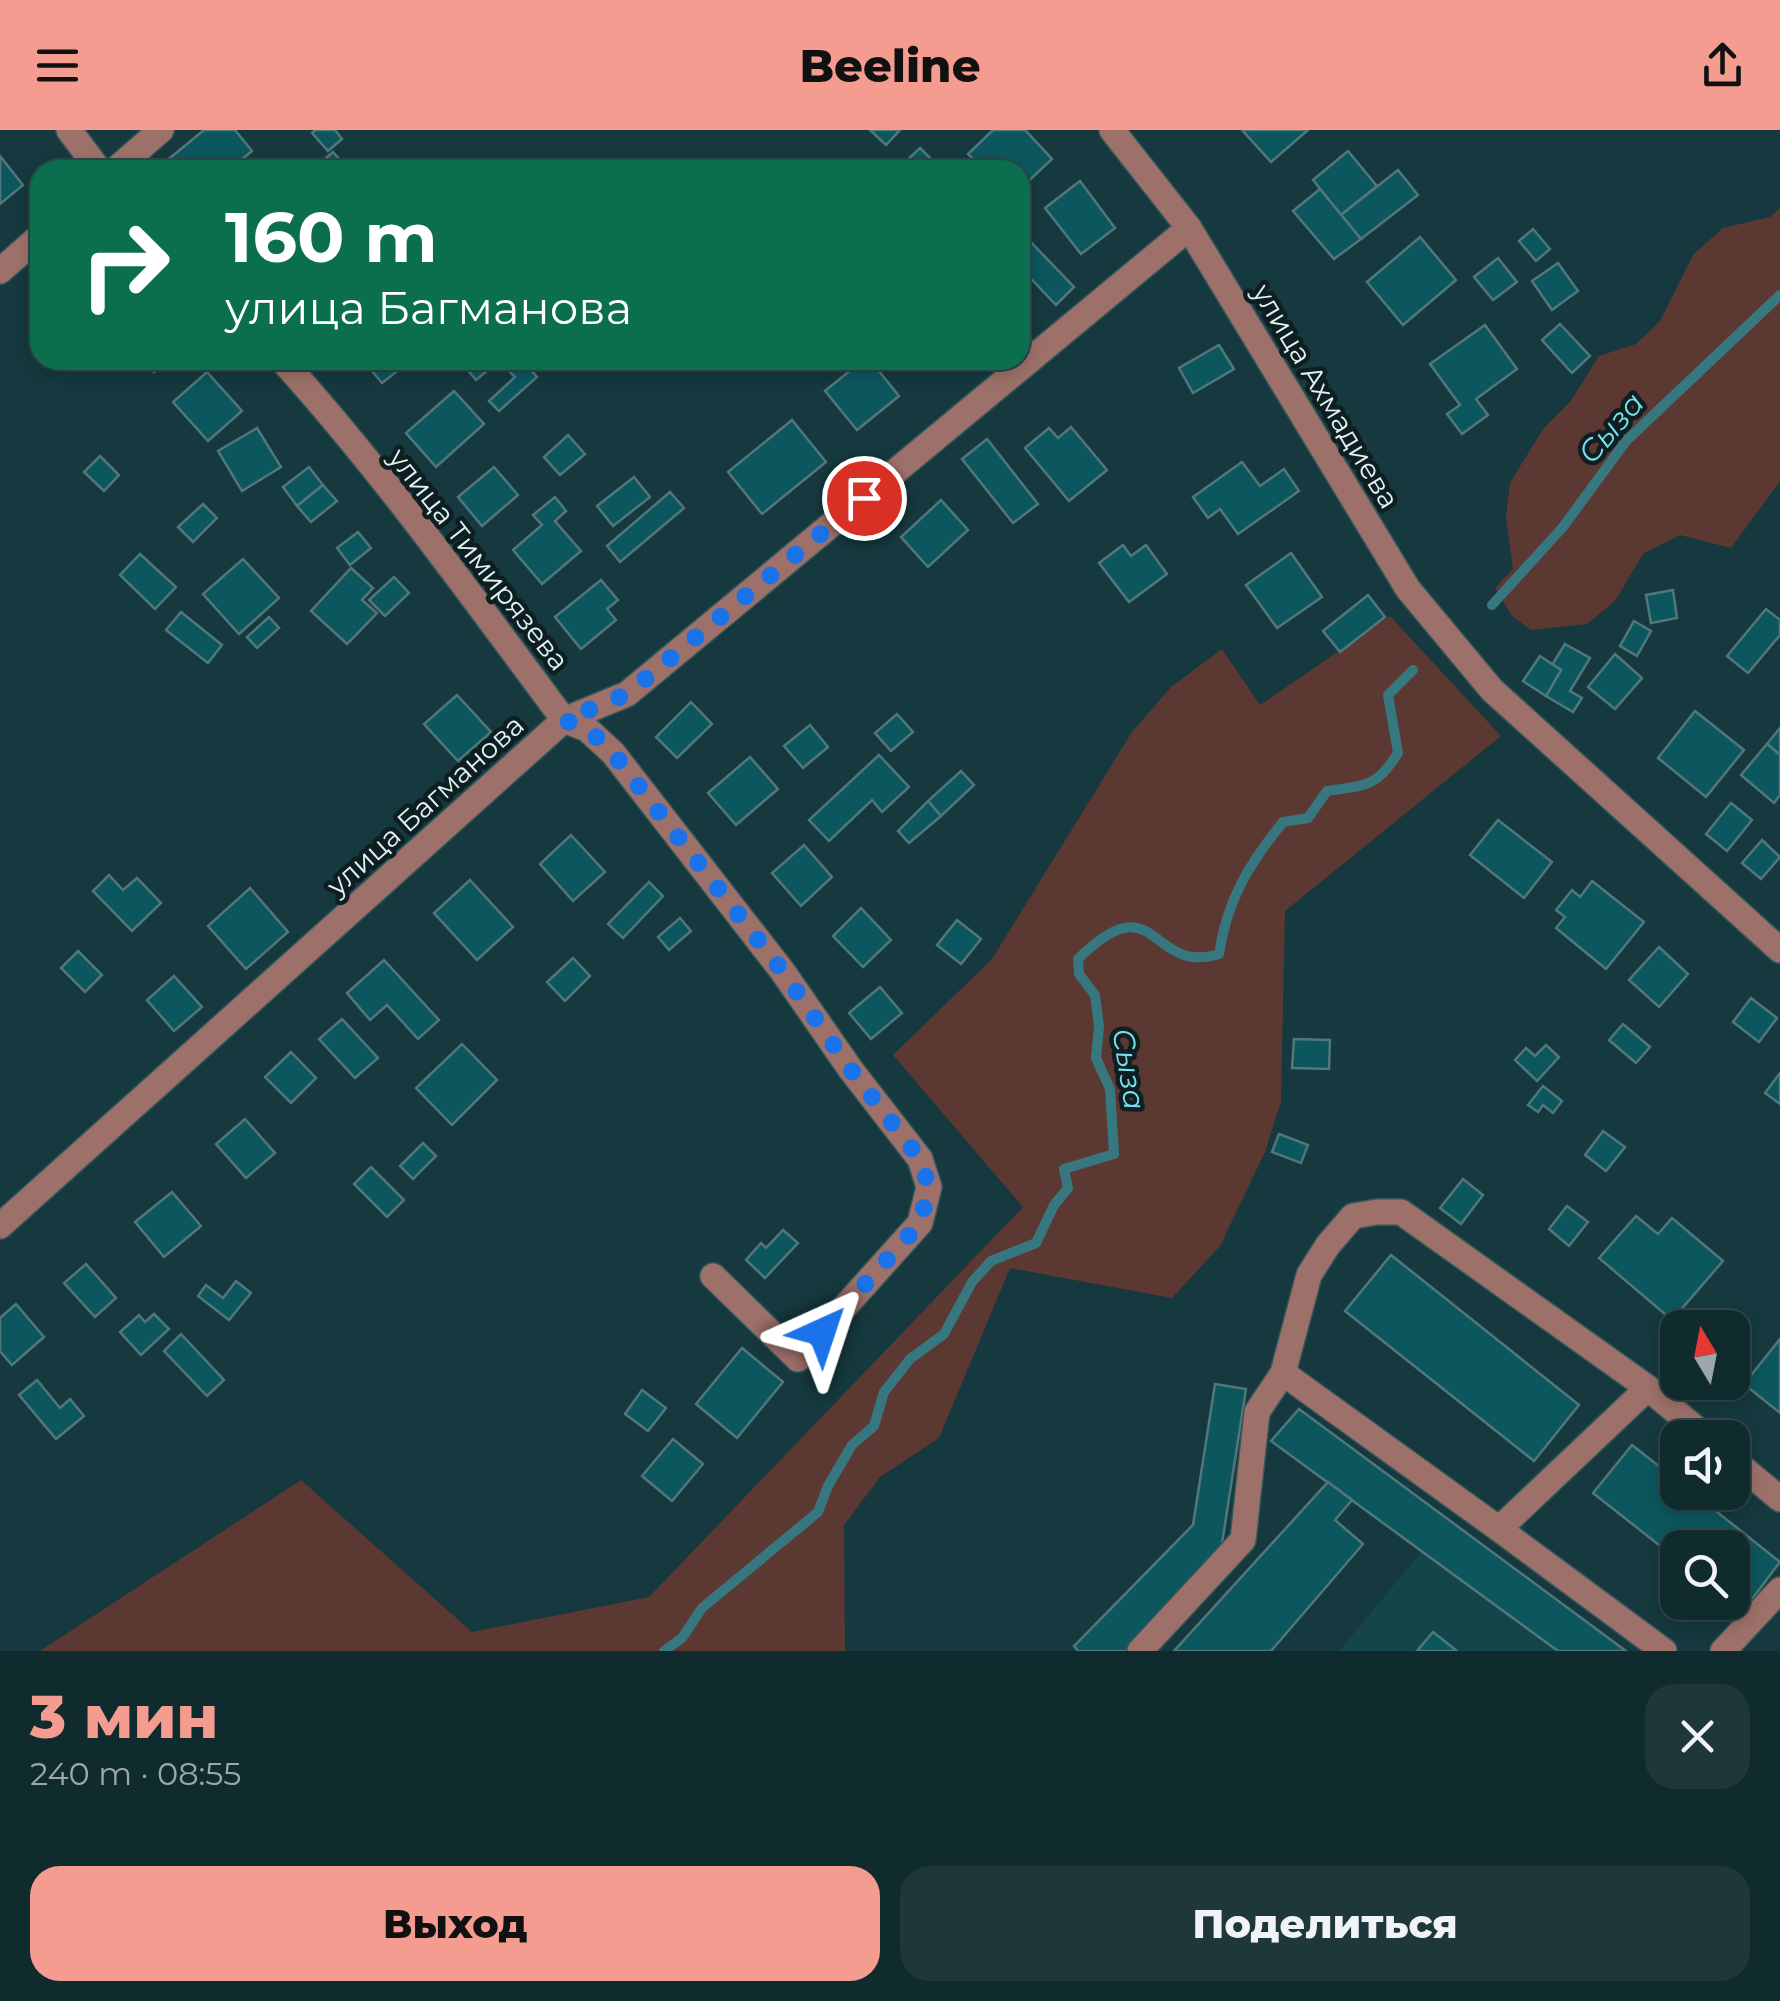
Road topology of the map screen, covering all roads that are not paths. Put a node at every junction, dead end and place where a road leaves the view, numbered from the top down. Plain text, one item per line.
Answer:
1 (69, 130) edge
2 (161, 130) edge
3 (1112, 130) edge
4 (92, 160) edge
5 (126, 160) edge
6 (1190, 228) junction
7 (30, 245) edge
8 (0, 271) edge
9 (1030, 360) edge
10 (291, 370) edge
11 (1018, 370) edge
12 (564, 720) junction
13 (1780, 950) edge
14 (0, 1226) edge
15 (713, 1276) dead end
16 (1283, 1373) junction
17 (1648, 1388) junction
18 (1685, 1420) edge
19 (1750, 1474) edge
20 (1780, 1498) edge
21 (1499, 1529) junction
22 (1780, 1590) edge
23 (1140, 1651) edge
24 (1664, 1651) edge
25 (1723, 1651) edge

1 - 4 street
2 - 5 street
3 - 6 street, улица Ахмадиева
6 - 9 street, улица Багманова
6 - 13 street, улица Ахмадиева
7 - 8 street
10 - 12 street, улица Тимирязева
11 - 12 street, улица Багманова
12 - 14 street, улица Багманова
12 - 15 street, улица Тимирязева
16 - 17 street
16 - 21 street
16 - 23 street
17 - 18 street
17 - 21 street
19 - 20 street
21 - 24 street
22 - 25 street

